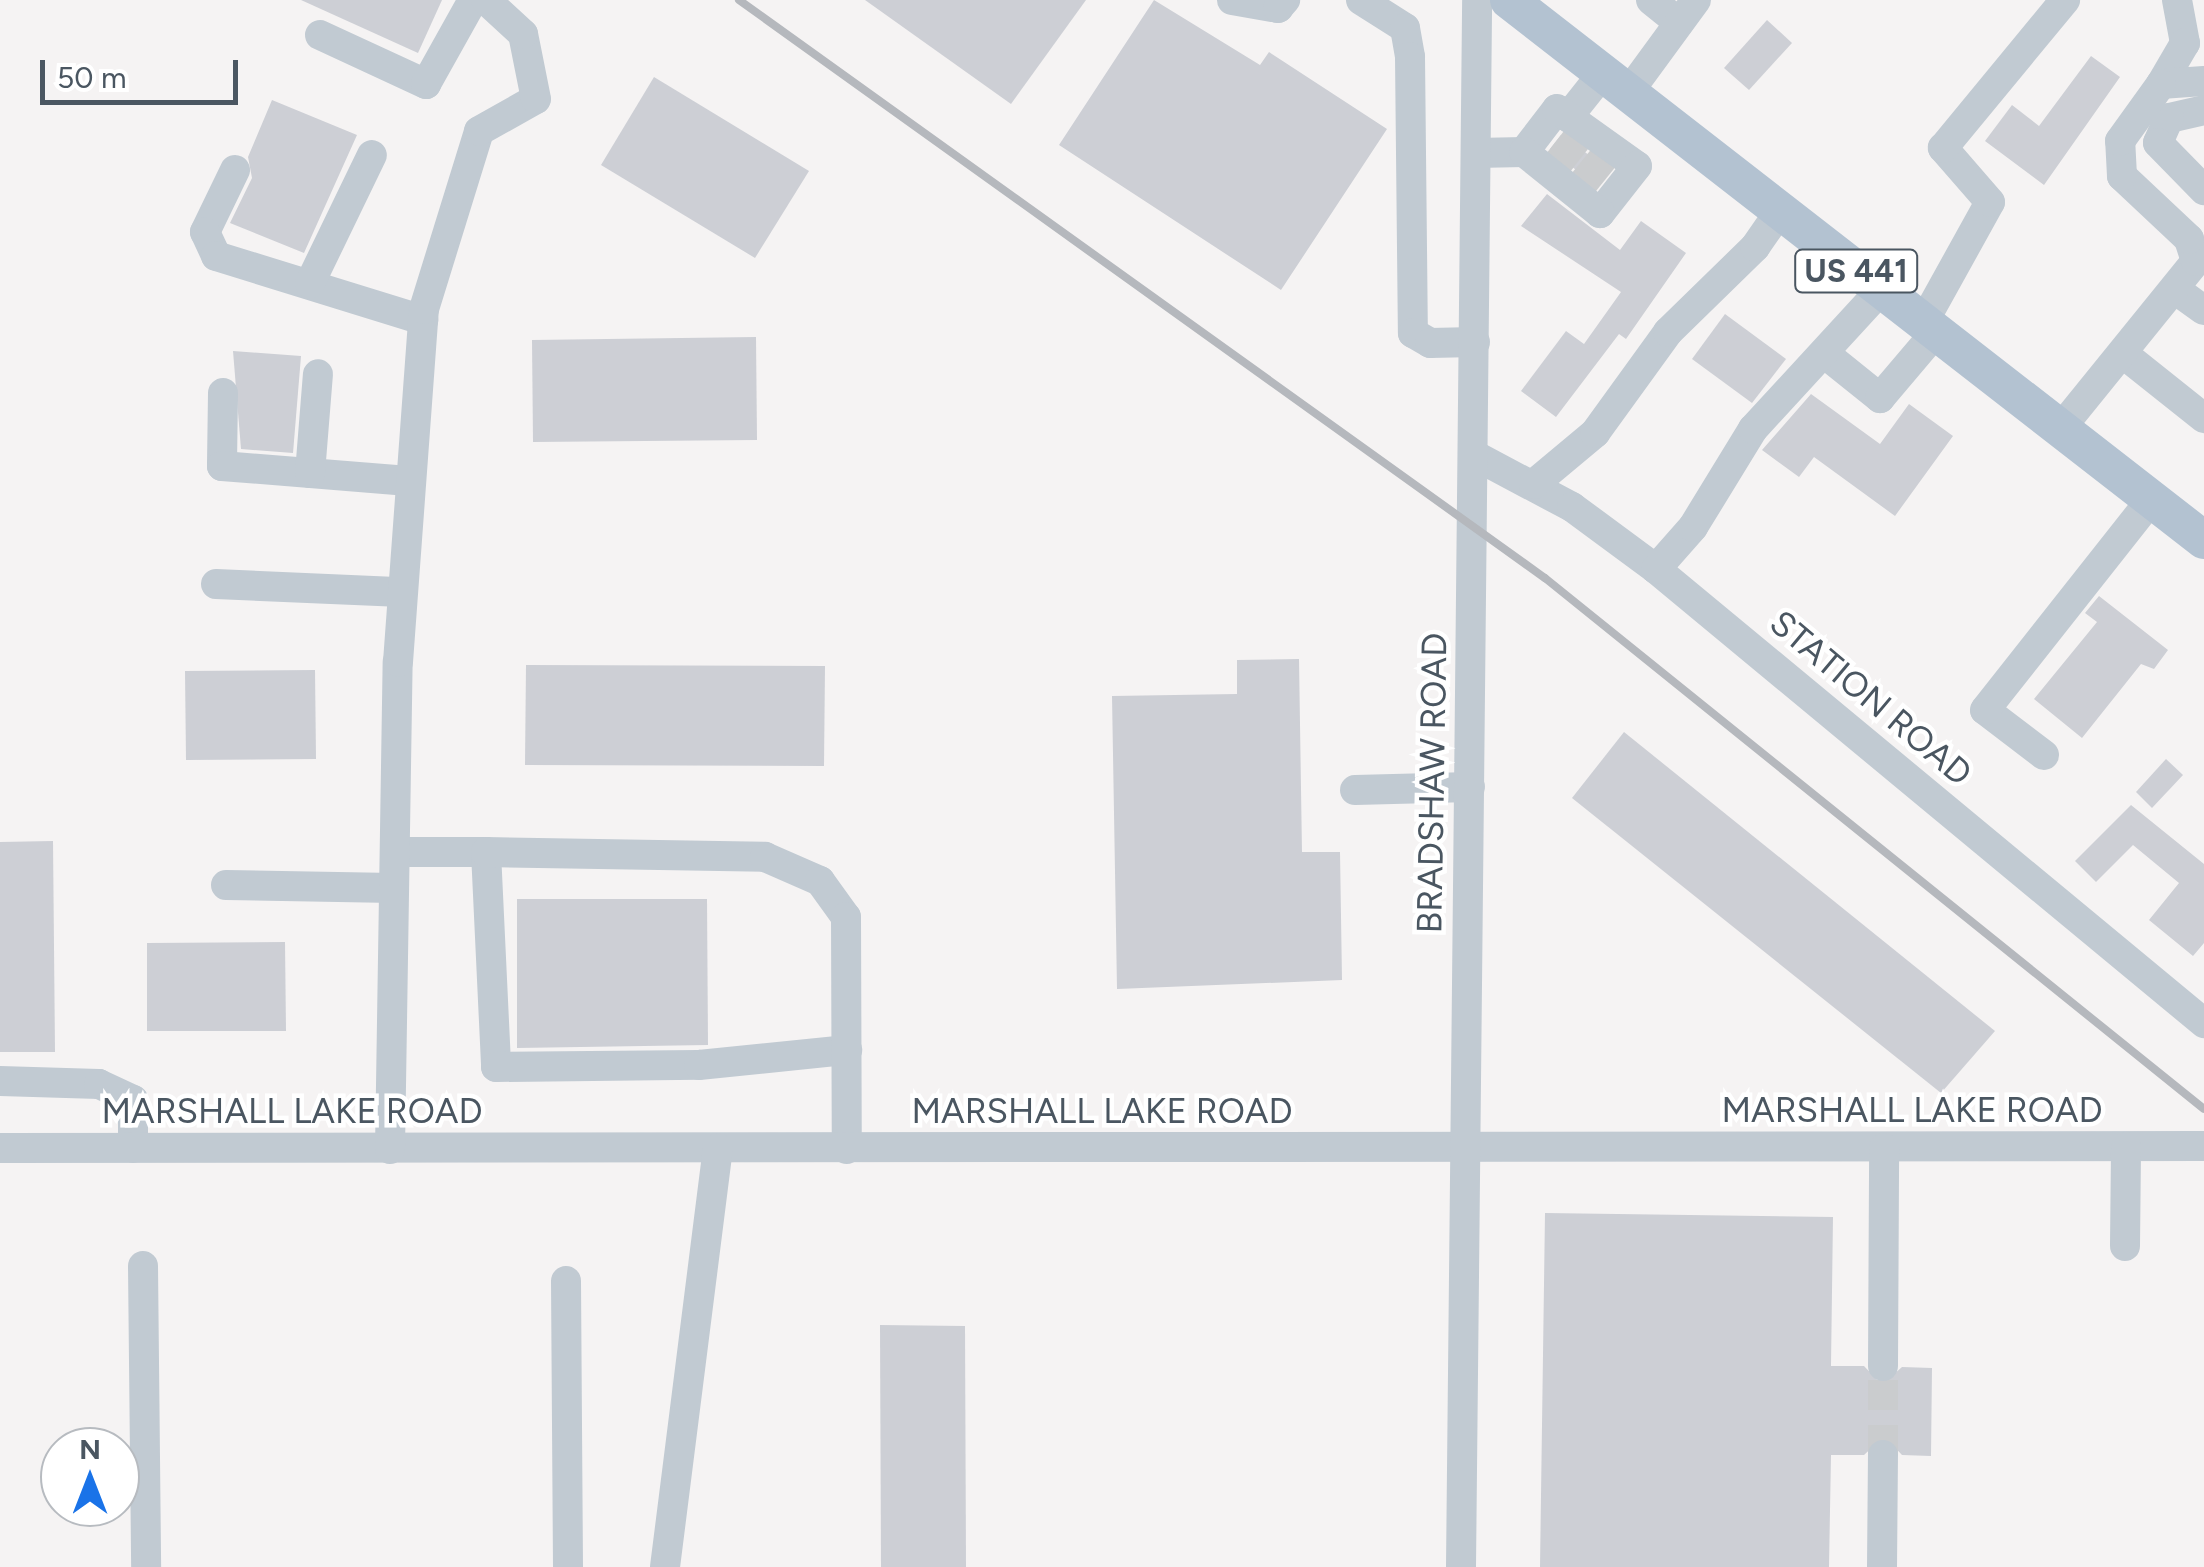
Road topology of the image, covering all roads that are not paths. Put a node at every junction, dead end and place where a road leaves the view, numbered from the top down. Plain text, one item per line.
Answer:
1 (473, 0) edge
2 (486, 0) edge
3 (1232, 0) edge
4 (1285, 0) edge
5 (1361, 0) edge
6 (1477, 0) edge
7 (1509, 0) edge
8 (1650, 0) edge
9 (2065, 0) edge
10 (2178, 0) edge
11 (2194, 0) edge
12 (2204, 8) edge
13 (1687, 12) edge
14 (320, 35) dead end
15 (2204, 80) edge
16 (1615, 83) junction
17 (2162, 84) junction
18 (2204, 110) edge
19 (1658, 117) junction
20 (1577, 127) junction
21 (1524, 152) junction
22 (1476, 153) junction
23 (372, 154) dead end
24 (1613, 154) junction
25 (235, 170) dead end
26 (2204, 190) edge
27 (1780, 211) junction
28 (310, 284) junction
29 (1881, 290) junction
30 (2176, 290) junction
31 (2204, 310) edge
32 (423, 320) junction
33 (1929, 327) junction
34 (1474, 342) junction
35 (1824, 353) junction
36 (2126, 356) junction
37 (318, 374) dead end
38 (223, 393) dead end
39 (2204, 418) edge
40 (2060, 429) junction
41 (1474, 454) junction
42 (310, 473) junction
43 (408, 481) junction
44 (1534, 484) junction
45 (2151, 500) junction
46 (2204, 540) edge
47 (1656, 570) junction
48 (216, 584) dead end
49 (402, 592) junction
50 (2044, 755) dead end
51 (1470, 787) junction
52 (1355, 790) dead end
53 (395, 852) junction
54 (486, 852) junction
55 (226, 885) dead end
56 (394, 888) junction
57 (2204, 1023) edge
58 (847, 1050) junction
59 (0, 1081) edge
60 (2204, 1146) edge
61 (2126, 1147) junction
62 (0, 1148) edge
63 (133, 1148) junction
64 (390, 1148) junction
65 (718, 1148) junction
66 (848, 1148) junction
67 (1884, 1148) junction
68 (1465, 1149) junction
69 (2124, 1246) dead end
70 (142, 1266) dead end
71 (566, 1281) dead end
72 (1883, 1366) tunnel mouth
73 (1883, 1455) tunnel mouth
74 (146, 1567) edge
75 (568, 1567) edge
76 (665, 1567) edge
77 (1461, 1567) edge
78 (1882, 1567) edge

1 - 14 street
2 - 32 street
3 - 4 street
5 - 34 street
6 - 22 street, BRADSHAW ROAD
7 - 16 main road, US 441
8 - 13 street
9 - 33 street
10 - 17 street
11 - 12 street
13 - 16 street
15 - 17 street
16 - 19 main road, US 441
16 - 20 street
17 - 30 street
18 - 26 street
19 - 24 street
19 - 27 main road, US 441
20 - 21 street
20 - 24 street
21 - 22 street
21 - 24 street
22 - 34 street, BRADSHAW ROAD
23 - 28 street
25 - 28 street
27 - 29 main road, US 441
27 - 44 street
28 - 32 street
29 - 33 main road, US 441
29 - 35 street
30 - 31 street
30 - 36 street
32 - 43 street
33 - 35 street
33 - 40 main road, US 441
34 - 41 street, BRADSHAW ROAD
35 - 47 street
36 - 39 street
36 - 40 street
37 - 42 street
38 - 42 street
40 - 45 main road, US 441
41 - 44 street, STATION ROAD
41 - 51 street, BRADSHAW ROAD
42 - 43 street
43 - 49 street
44 - 47 street, STATION ROAD
45 - 46 main road, US 441
45 - 50 street
47 - 57 street, STATION ROAD
48 - 49 street
49 - 53 street
51 - 52 street
51 - 68 street, BRADSHAW ROAD
53 - 54 street
53 - 56 street
54 - 58 street
54 - 58 street
55 - 56 street
56 - 64 street
58 - 66 street
59 - 63 street
60 - 61 street, MARSHALL LAKE ROAD
61 - 67 street, MARSHALL LAKE ROAD
61 - 69 street
62 - 63 street, MARSHALL LAKE ROAD
63 - 64 street, MARSHALL LAKE ROAD
64 - 65 street, MARSHALL LAKE ROAD
65 - 66 street, MARSHALL LAKE ROAD
65 - 76 street
66 - 68 street, MARSHALL LAKE ROAD
67 - 68 street, MARSHALL LAKE ROAD
67 - 72 street
68 - 77 street, BRADSHAW ROAD
70 - 74 street
71 - 75 street
73 - 78 street

